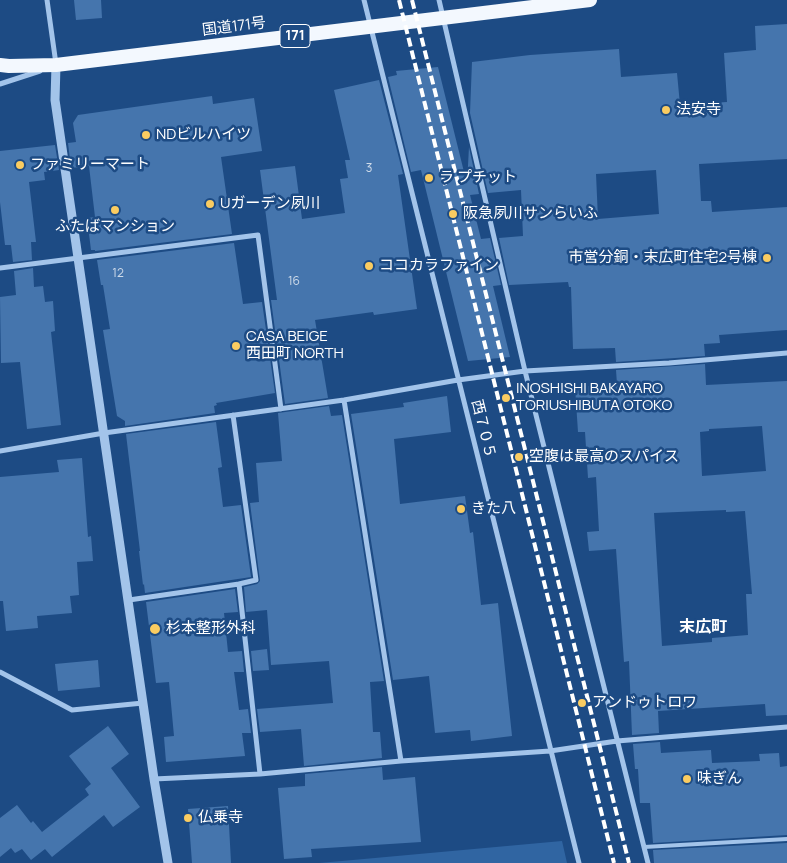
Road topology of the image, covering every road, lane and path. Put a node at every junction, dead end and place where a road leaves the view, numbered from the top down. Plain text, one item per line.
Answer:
1 (47, 0) edge
2 (364, 0) edge
3 (439, 0) edge
4 (590, 0) edge
5 (444, 18) junction
6 (371, 26) junction
7 (0, 65) edge
8 (56, 65) junction
9 (0, 84) edge
10 (79, 258) junction
11 (0, 268) edge
12 (787, 354) edge
13 (525, 371) junction
14 (458, 380) junction
15 (344, 400) junction
16 (281, 409) junction
17 (233, 416) junction
18 (104, 433) junction
19 (0, 451) edge
20 (239, 584) junction
21 (129, 600) junction
22 (0, 672) edge
23 (143, 703) junction
24 (787, 727) edge
25 (617, 741) junction
26 (550, 751) junction
27 (400, 761) junction
28 (260, 774) junction
29 (154, 779) junction
30 (787, 839) edge
31 (644, 847) junction
32 (168, 863) edge
33 (579, 863) edge
34 (648, 863) edge

1 - 8 street
2 - 6 street, 西７０５
3 - 5 street
4 - 5 highway, 国道171号 / 171
5 - 6 highway, 国道171号 / 171
5 - 13 street
6 - 8 highway, 国道171号 / 171
6 - 14 street, 西７０５
7 - 8 highway, 国道171号 / 171
8 - 9 street
8 - 10 street
10 - 11 street
10 - 16 street
10 - 18 street
12 - 13 street
13 - 14 street
13 - 25 street
14 - 15 street
14 - 26 street, 西７０５
15 - 16 street
15 - 27 street
16 - 17 street
17 - 18 street
17 - 20 street
18 - 19 street
18 - 21 street
20 - 21 street
20 - 28 street
21 - 23 street
22 - 23 street
23 - 29 street
24 - 25 street
25 - 26 street
25 - 31 street
26 - 27 street
26 - 33 street, 西７０５
27 - 28 street
28 - 29 street
29 - 32 street
30 - 31 lane
31 - 34 street

